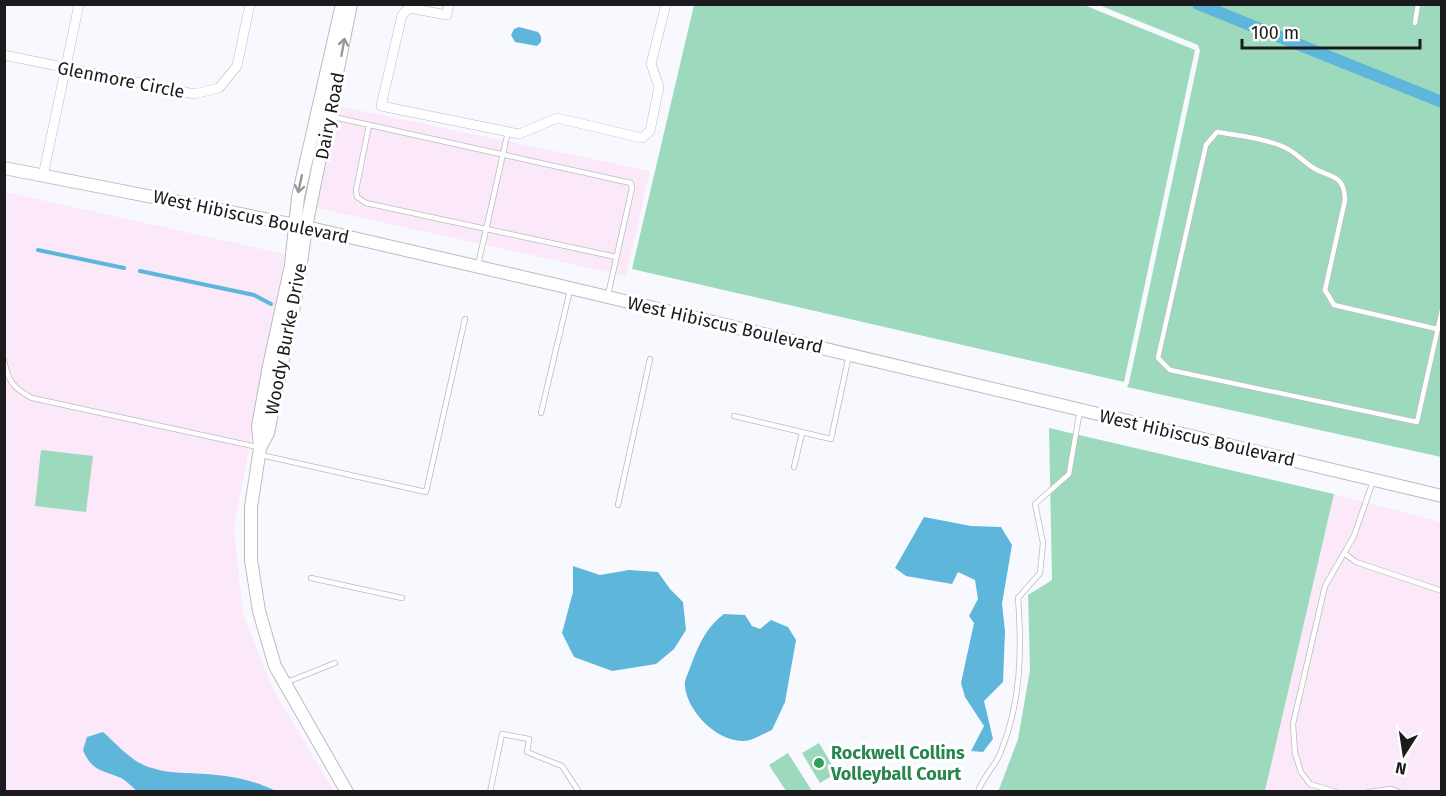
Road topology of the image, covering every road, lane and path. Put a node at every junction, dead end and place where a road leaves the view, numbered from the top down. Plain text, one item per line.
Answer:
1 (79, 4) edge
2 (250, 4) edge
3 (342, 4) edge
4 (351, 4) edge
5 (449, 4) edge
6 (666, 4) edge
7 (1418, 4) edge
8 (1414, 23) dead end
9 (4, 55) edge
10 (65, 69) junction
11 (316, 112) junction
12 (330, 116) junction
13 (369, 125) junction
14 (508, 132) junction
15 (503, 154) junction
16 (4, 168) edge
17 (43, 176) junction
18 (300, 226) junction
19 (486, 229) junction
20 (616, 257) junction
21 (477, 267) junction
22 (570, 288) junction
23 (607, 297) junction
24 (1442, 310) edge
25 (465, 319) dead end
26 (1437, 329) junction
27 (849, 355) junction
28 (650, 359) dead end
29 (4, 360) edge
30 (1080, 410) junction
31 (542, 413) dead end
32 (734, 416) dead end
33 (802, 433) junction
34 (259, 451) junction
35 (794, 467) dead end
36 (1374, 480) junction
37 (1442, 496) edge
38 (618, 505) dead end
39 (1344, 553) junction
40 (311, 578) dead end
41 (1442, 591) edge
42 (402, 598) dead end
43 (335, 663) dead end
44 (285, 683) junction
45 (347, 792) edge
46 (490, 792) edge
47 (579, 792) edge
48 (978, 792) edge
49 (1336, 792) edge
50 (1369, 792) edge
51 (1400, 792) edge

1 - 10 street
2 - 10 street, Glenmore Circle
3 - 11 street, Dairy Road
12 -> 4 street, Dairy Road
5 - 14 street
6 - 14 street
7 - 8 lane
9 - 10 street, Glenmore Circle
10 - 17 street
11 - 12 lane
11 -> 18 street, Dairy Road
12 - 13 lane
12 - 18 street, Dairy Road
13 - 15 lane
13 - 19 lane
14 - 15 lane
15 - 19 lane
15 - 20 lane
16 - 17 street, West Hibiscus Boulevard
17 - 18 street, West Hibiscus Boulevard
18 - 21 street, West Hibiscus Boulevard
18 - 34 street, Woody Burke Drive
19 - 20 lane
19 - 21 lane
20 - 23 lane
21 - 22 street, West Hibiscus Boulevard
22 - 23 street, West Hibiscus Boulevard
22 - 31 lane
23 - 27 street, West Hibiscus Boulevard
24 - 26 lane
25 - 34 lane
26 - 26 lane
27 - 30 street, West Hibiscus Boulevard
27 - 33 lane
28 - 38 lane
29 - 34 lane
30 - 36 street, West Hibiscus Boulevard
30 - 48 lane
32 - 33 lane
33 - 35 lane
34 - 44 street, Woody Burke Drive
36 - 37 street, West Hibiscus Boulevard
36 - 39 lane
39 - 41 lane
39 - 49 lane
40 - 42 lane
43 - 44 lane
44 - 45 street, Woody Burke Drive
46 - 47 lane
50 - 51 lane

